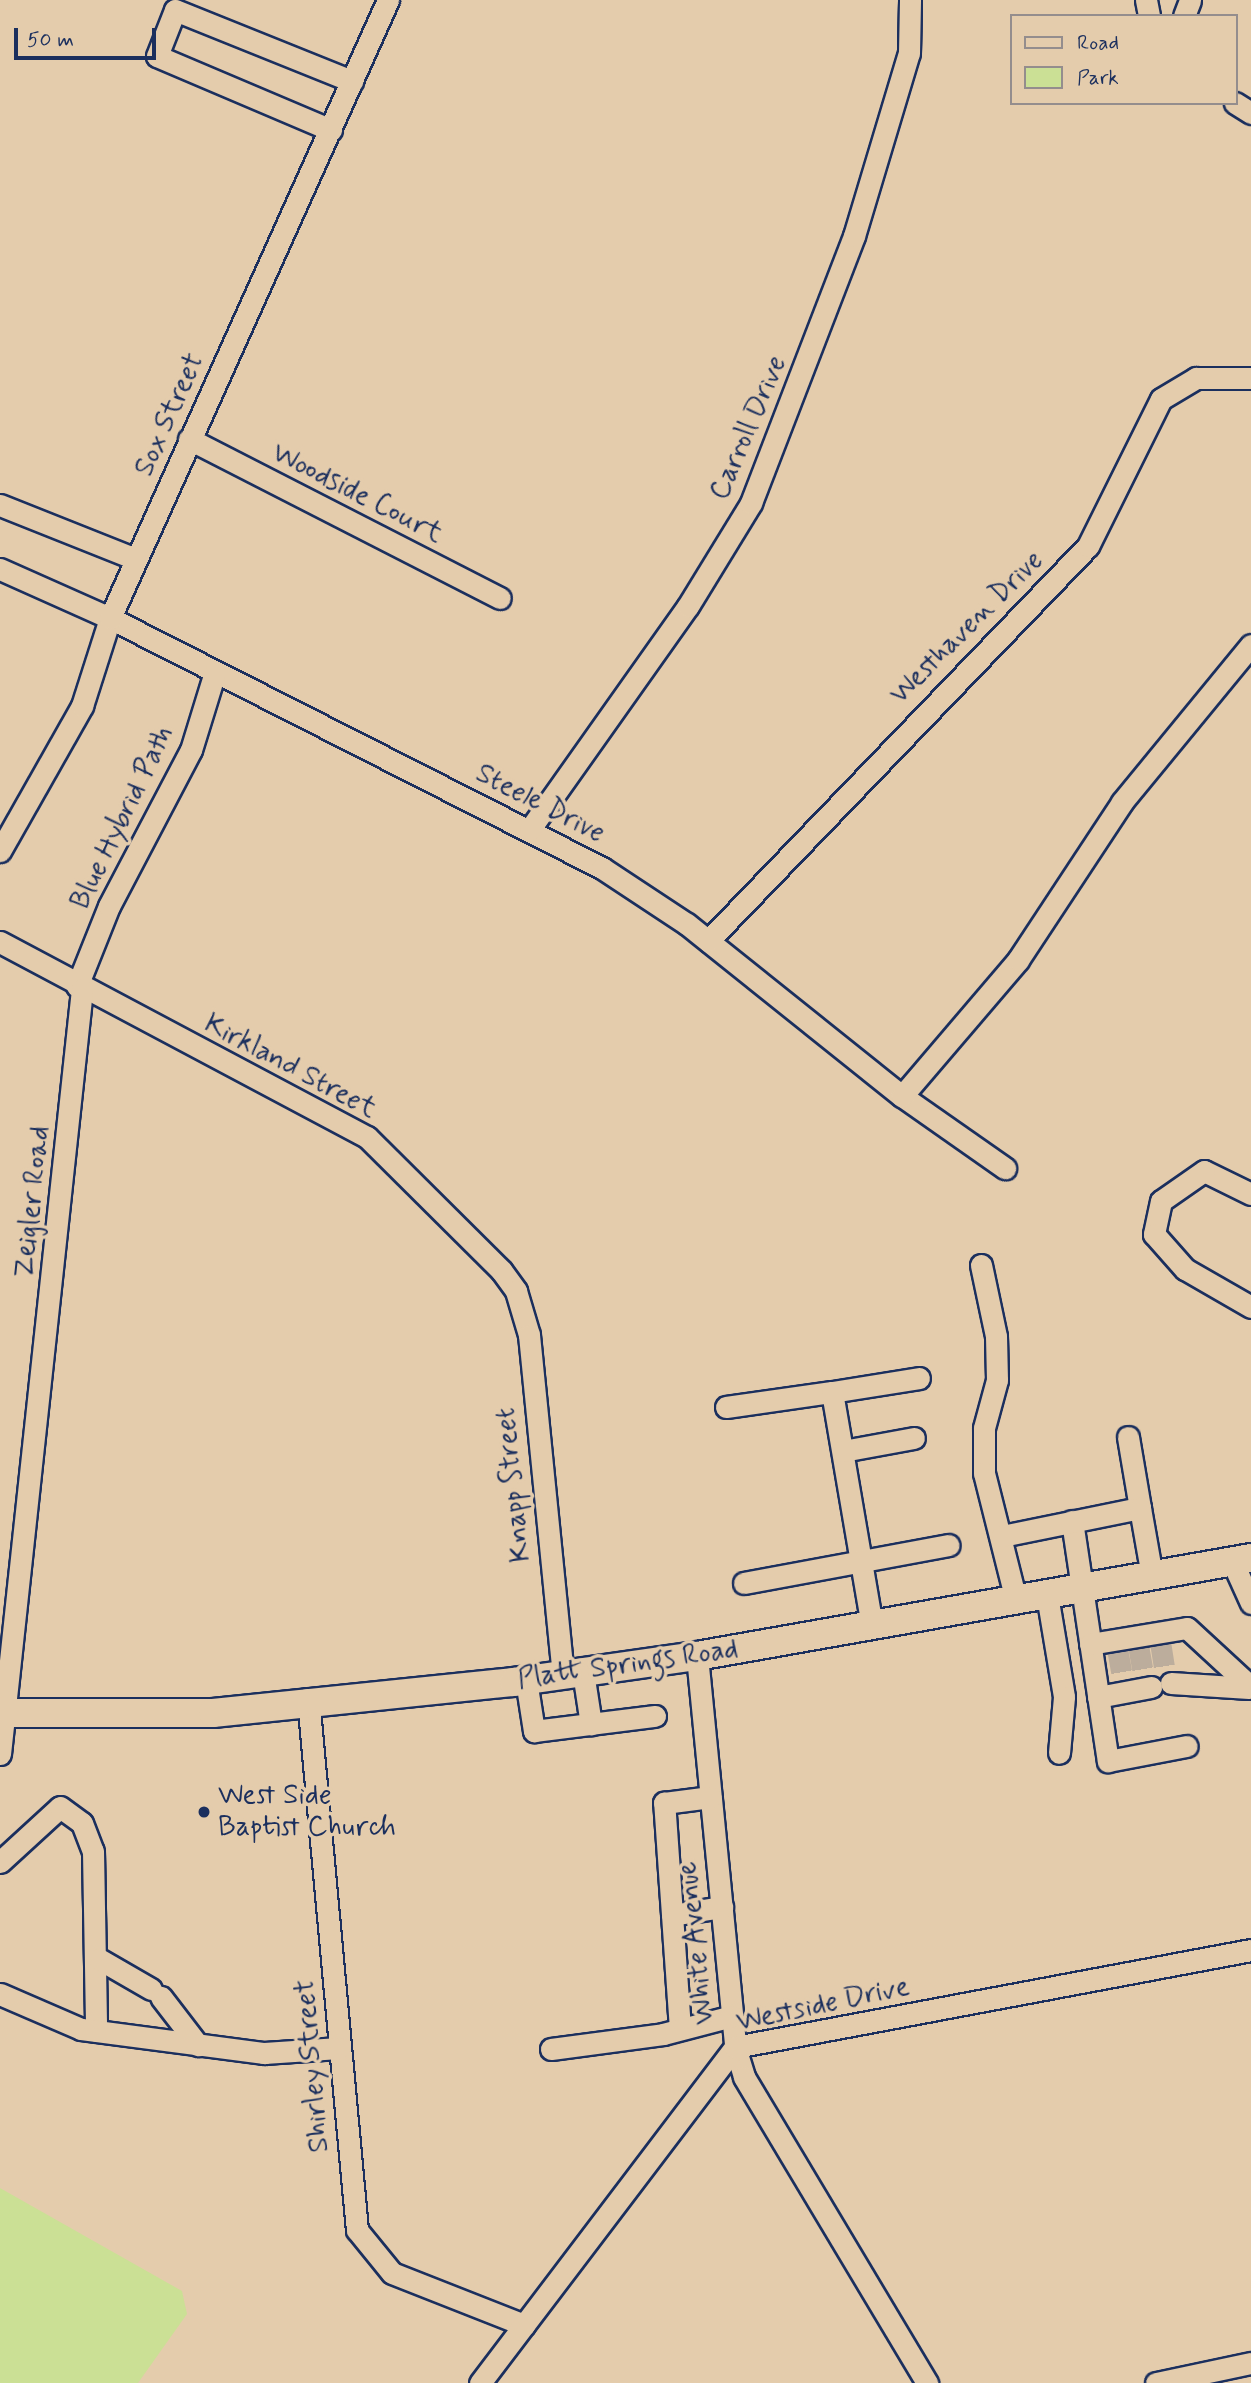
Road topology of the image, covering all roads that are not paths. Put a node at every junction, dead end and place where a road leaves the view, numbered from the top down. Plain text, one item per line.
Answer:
1 (388, 0) edge
2 (910, 0) edge
3 (352, 81) junction
4 (331, 130) junction
5 (1251, 378) edge
6 (189, 439) junction
7 (0, 505) edge
8 (136, 559) junction
9 (0, 569) edge
10 (499, 598) dead end
11 (110, 618) junction
12 (1251, 645) edge
13 (215, 672) junction
14 (530, 830) junction
15 (0, 851) edge
16 (708, 941) junction
17 (0, 942) edge
18 (80, 987) junction
19 (902, 1096) junction
20 (1005, 1168) dead end
21 (1251, 1194) edge
22 (981, 1265) dead end
23 (516, 1290) joint
24 (1251, 1307) edge
25 (919, 1378) dead end
26 (832, 1392) junction
27 (726, 1408) dead end
28 (1128, 1437) dead end
29 (914, 1438) dead end
30 (843, 1451) junction
31 (1140, 1508) junction
32 (1072, 1521) junction
33 (1002, 1536) junction
34 (949, 1545) dead end
35 (1241, 1560) edge
36 (861, 1562) junction
37 (1152, 1576) junction
38 (744, 1583) dead end
39 (1083, 1588) junction
40 (1047, 1595) junction
41 (1016, 1600) junction
42 (1251, 1603) edge
43 (872, 1625) junction
44 (1090, 1643) junction
45 (7, 1644) edge
46 (697, 1656) junction
47 (573, 1674) junction
48 (526, 1680) junction
49 (1250, 1687) edge
50 (1098, 1697) junction
51 (308, 1699) junction
52 (4, 1713) edge
53 (655, 1716) dead end
54 (591, 1724) junction
55 (1187, 1746) dead end
56 (1059, 1753) dead end
57 (0, 1754) edge
58 (711, 1797) junction
59 (0, 1862) edge
60 (722, 1907) junction
61 (672, 1915) junction
62 (1251, 1950) edge
63 (99, 1959) junction
64 (0, 1994) edge
65 (732, 2016) junction
66 (680, 2029) junction
67 (96, 2031) junction
68 (198, 2045) junction
69 (735, 2047) junction
70 (340, 2048) junction
71 (551, 2049) dead end
72 (524, 2325) junction
73 (1251, 2363) edge
74 (480, 2383) edge
75 (927, 2383) edge
76 (1156, 2383) edge

1 - 3 street, Sox Street
2 - 14 street, Carroll Drive
3 - 4 street, Sox Street
3 - 4 street
4 - 6 street, Sox Street
5 - 16 street, Westhaven Drive
6 - 8 street, Sox Street
6 - 10 street, Woodside Court
7 - 8 street
8 - 11 street, Sox Street
9 - 11 street, Steele Drive
11 - 13 street, Steele Drive
11 - 15 street, Sox Street
12 - 19 street
13 - 14 street, Steele Drive
13 - 18 street, Blue Hybrid Path
14 - 16 street, Steele Drive
16 - 19 street, Steele Drive
17 - 18 street, Kirkland Street
18 - 23 street, Kirkland Street
18 - 45 street, Zeigler Road
19 - 20 street, Steele Drive
21 - 24 street
22 - 33 street
23 - 47 street, Knapp Street
25 - 26 street
26 - 27 street
26 - 30 street
28 - 31 street
29 - 30 street
30 - 36 street
31 - 32 street
31 - 37 street
32 - 33 street
32 - 39 street
33 - 41 street
34 - 36 street
35 - 37 main road, Platt Springs Road
35 - 42 street
36 - 38 street
36 - 43 street
37 - 39 main road, Platt Springs Road
39 - 40 main road, Platt Springs Road
39 - 44 street
40 - 41 main road, Platt Springs Road
40 - 56 street
41 - 43 main road, Platt Springs Road
43 - 46 main road, Platt Springs Road
44 - 49 street
44 - 50 street
45 - 52 street, Zeigler Road
46 - 47 main road, Platt Springs Road
46 - 58 street, White Avenue
47 - 48 main road, Platt Springs Road
47 - 54 street, Knapp Street
48 - 51 main road, Platt Springs Road
48 - 54 street
49 - 50 street
50 - 55 street
51 - 52 main road, Platt Springs Road
51 - 70 street, Shirley Street
52 - 57 street, Zeigler Road
53 - 54 street
58 - 60 street, White Avenue
58 - 61 street
59 - 63 street
60 - 61 street
60 - 65 street, White Avenue
61 - 66 street
62 - 69 street, Westside Drive
63 - 67 street
63 - 68 street
64 - 67 street
65 - 66 street
65 - 69 street, White Avenue
66 - 71 street
67 - 68 street
68 - 70 street
69 - 72 street, Westside Drive
69 - 75 street, White Avenue
70 - 72 street, Shirley Street
72 - 74 street, Westside Drive
73 - 76 street

